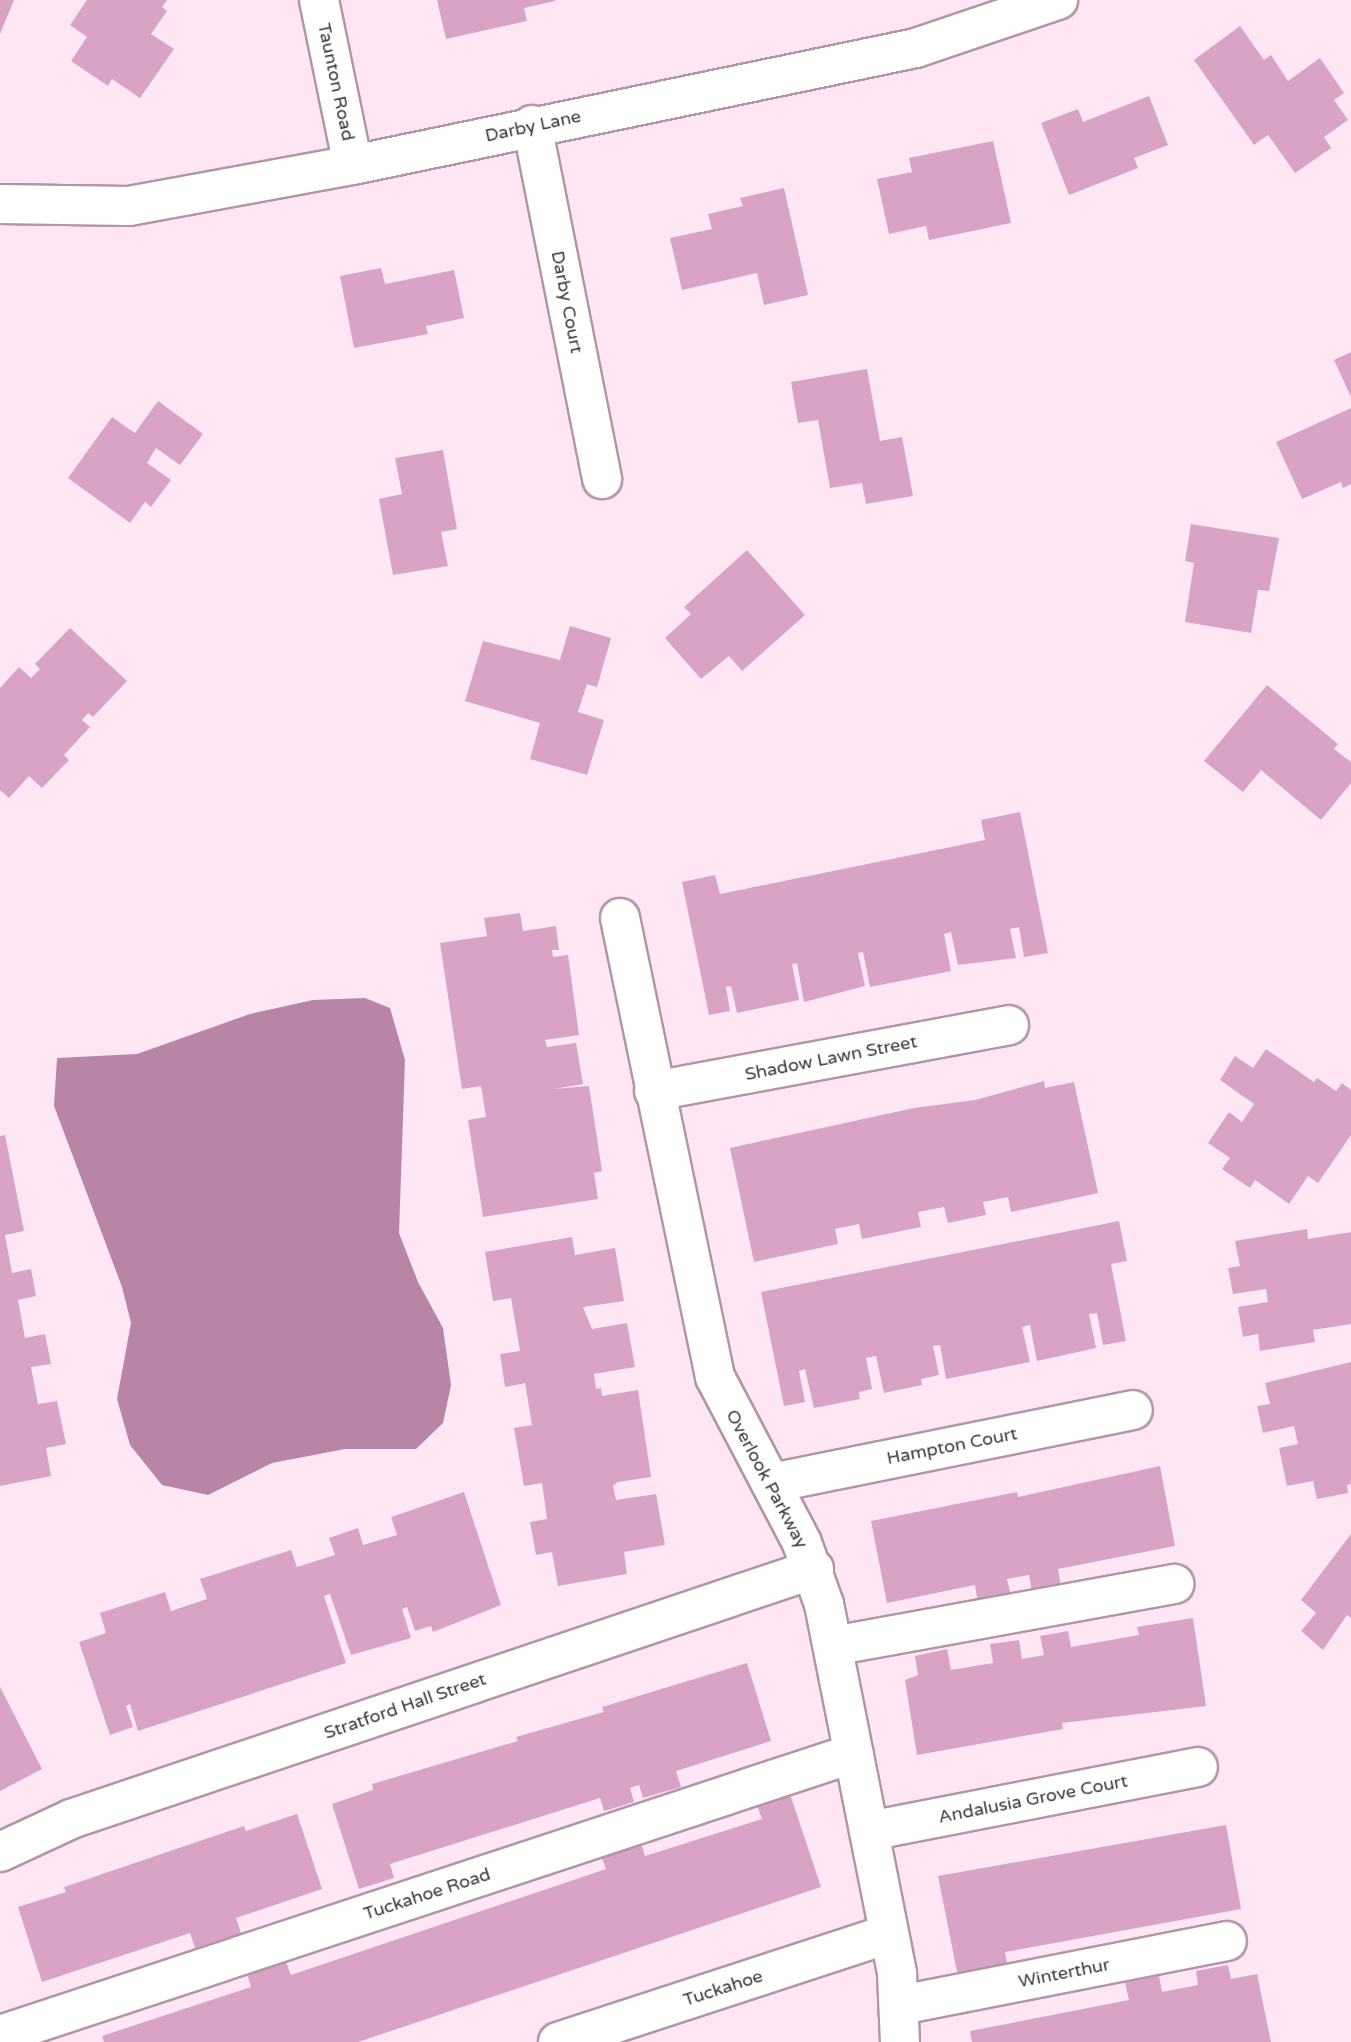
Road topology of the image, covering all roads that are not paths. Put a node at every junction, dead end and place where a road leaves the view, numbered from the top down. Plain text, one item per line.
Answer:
1 (319, 0) edge
2 (1058, 0) edge
3 (532, 125) junction
4 (353, 165) junction
5 (0, 204) edge
6 (602, 479) dead end
7 (620, 918) dead end
8 (1009, 1025) dead end
9 (654, 1091) junction
10 (1133, 1410) dead end
11 (771, 1483) junction
12 (814, 1569) junction
13 (1174, 1584) dead end
14 (833, 1646) junction
15 (854, 1753) junction
16 (1198, 1766) dead end
17 (869, 1831) junction
18 (0, 1852) edge
19 (888, 1934) junction
20 (1227, 1941) dead end
21 (901, 2005) junction
22 (1, 2039) edge
23 (558, 2042) edge
24 (900, 2042) edge

1 - 4 street, Taunton Road
2 - 3 street, Darby Lane
3 - 4 street, Darby Lane
3 - 6 street, Darby Court
4 - 5 street, Darby Lane
7 - 9 street, Overlook Parkway
8 - 9 street, Shadow Lawn Street
9 - 11 street, Overlook Parkway
10 - 11 street, Hampton Court
11 - 12 street, Overlook Parkway
12 - 14 street, Overlook Parkway
12 - 18 street, Stratford Hall Street
13 - 14 street
14 - 15 street, Overlook Parkway
15 - 17 street, Overlook Parkway
15 - 22 street, Tuckahoe Road
16 - 17 street, Andalusia Grove Court
17 - 19 street, Overlook Parkway
19 - 21 street, Overlook Parkway
19 - 23 street, Tuckahoe
20 - 21 street, Winterthur
21 - 24 street, Overlook Parkway

